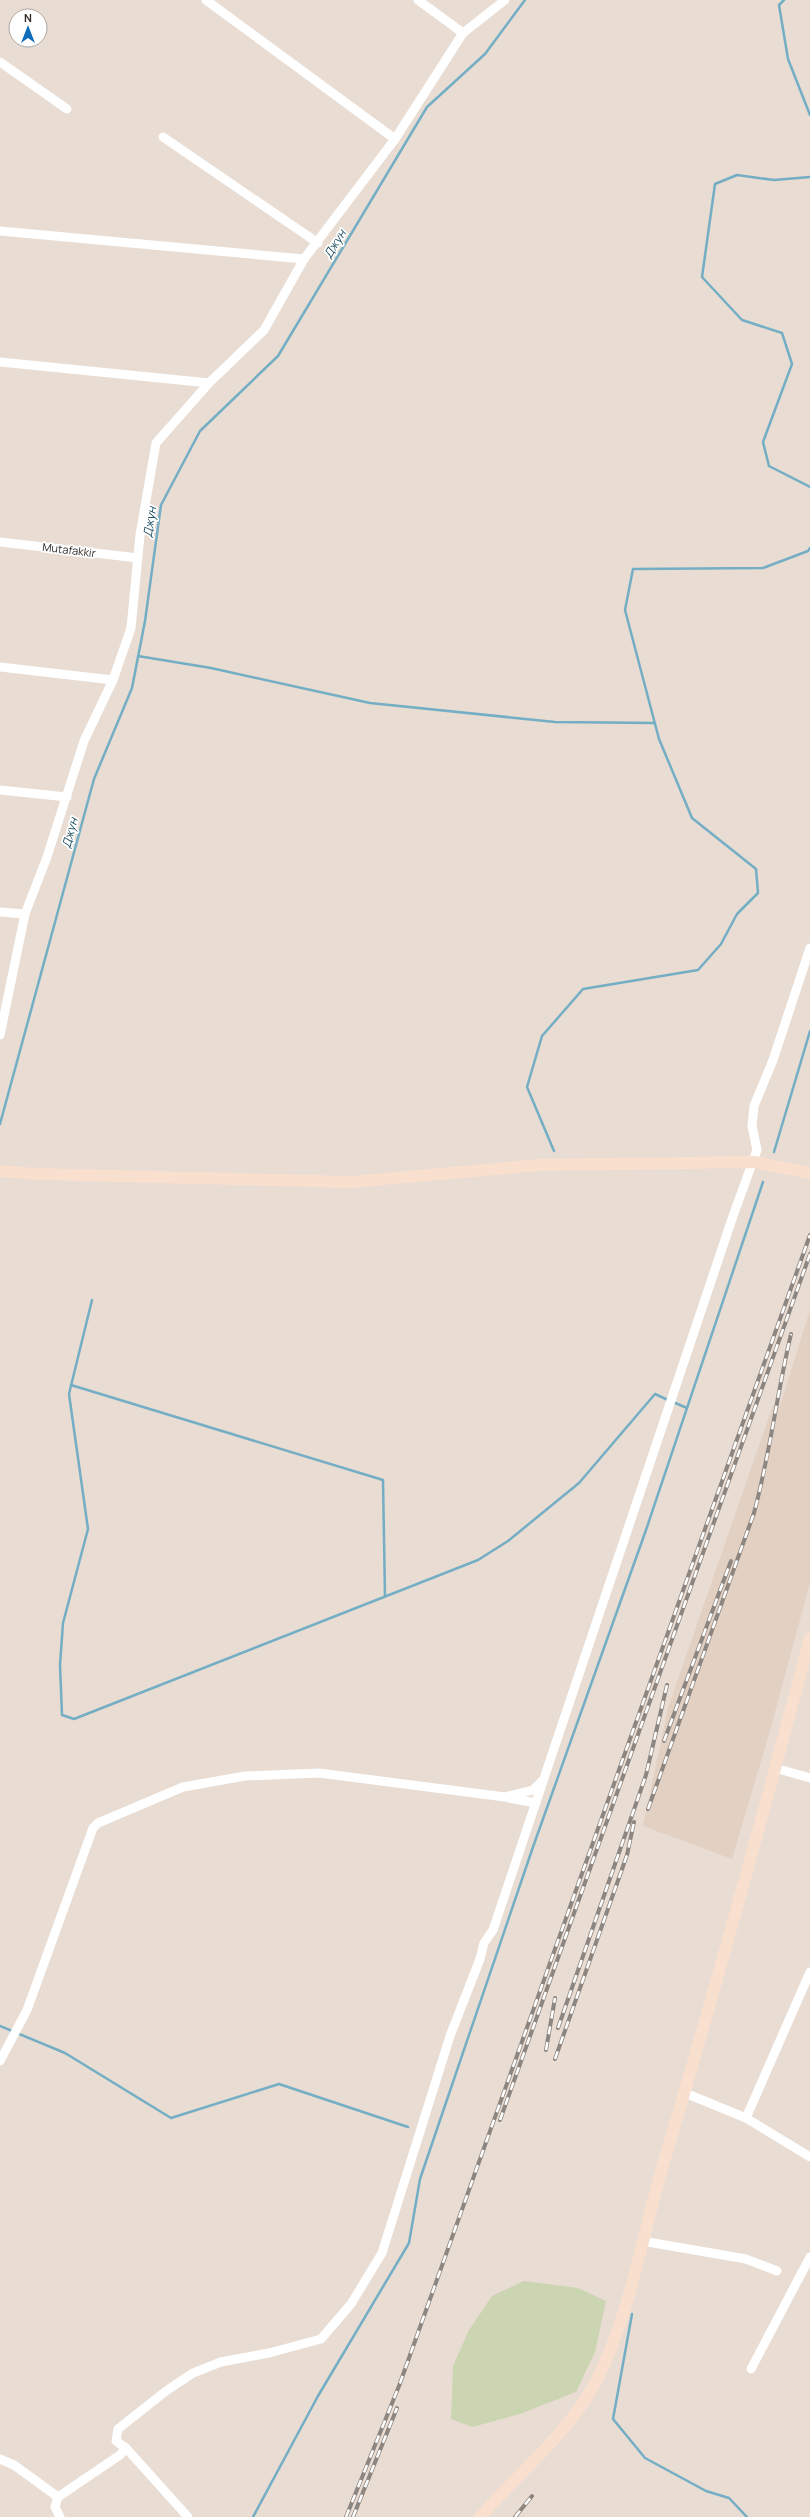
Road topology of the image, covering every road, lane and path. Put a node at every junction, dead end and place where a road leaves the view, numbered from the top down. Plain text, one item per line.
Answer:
1 (206, 0) edge
2 (418, 0) edge
3 (505, 0) edge
4 (463, 33) junction
5 (0, 62) edge
6 (67, 109) dead end
7 (163, 137) dead end
8 (395, 139) junction
9 (0, 231) edge
10 (318, 244) junction
11 (304, 259) junction
12 (0, 362) edge
13 (209, 383) junction
14 (0, 542) edge
15 (138, 558) junction
16 (0, 667) edge
17 (113, 680) junction
18 (0, 790) edge
19 (67, 797) junction
20 (0, 912) edge
21 (25, 914) junction
22 (810, 948) edge
23 (0, 1035) edge
24 (754, 1162) junction
25 (0, 1171) edge
26 (810, 1173) edge
27 (810, 1638) edge
28 (806, 1669) edge
29 (775, 1768) junction
30 (810, 1778) edge
31 (544, 1780) junction
32 (505, 1797) junction
33 (536, 1803) junction
34 (810, 1972) edge
35 (0, 2061) edge
36 (685, 2094) junction
37 (746, 2118) junction
38 (810, 2157) edge
39 (642, 2241) junction
40 (810, 2257) edge
41 (777, 2271) dead end
42 (750, 2370) dead end
43 (126, 2448) junction
44 (0, 2459) edge
45 (58, 2497) junction
46 (60, 2517) edge
47 (188, 2517) edge
48 (480, 2517) edge

1 - 8 street
2 - 4 street
3 - 4 street
4 - 8 street
5 - 6 street
7 - 10 street
8 - 10 street
9 - 11 street
10 - 11 street
11 - 13 street
12 - 13 street
13 - 15 street
14 - 15 street, Mutafakkir
15 - 17 street
16 - 17 street
17 - 19 street
18 - 19 street
19 - 21 street
20 - 21 street
21 - 23 street
22 - 24 street
24 - 25 main road
24 - 26 main road
24 - 31 street
27 - 28 main road
28 - 29 main road
29 - 30 street
29 - 36 main road
31 - 32 street
31 - 33 street
32 - 33 street
32 - 35 street
33 - 43 street
34 - 37 street
36 - 37 street
36 - 39 main road
37 - 38 street
39 - 41 street
39 - 48 main road
40 - 42 street
43 - 45 street
43 - 47 street
44 - 45 street
45 - 46 street

